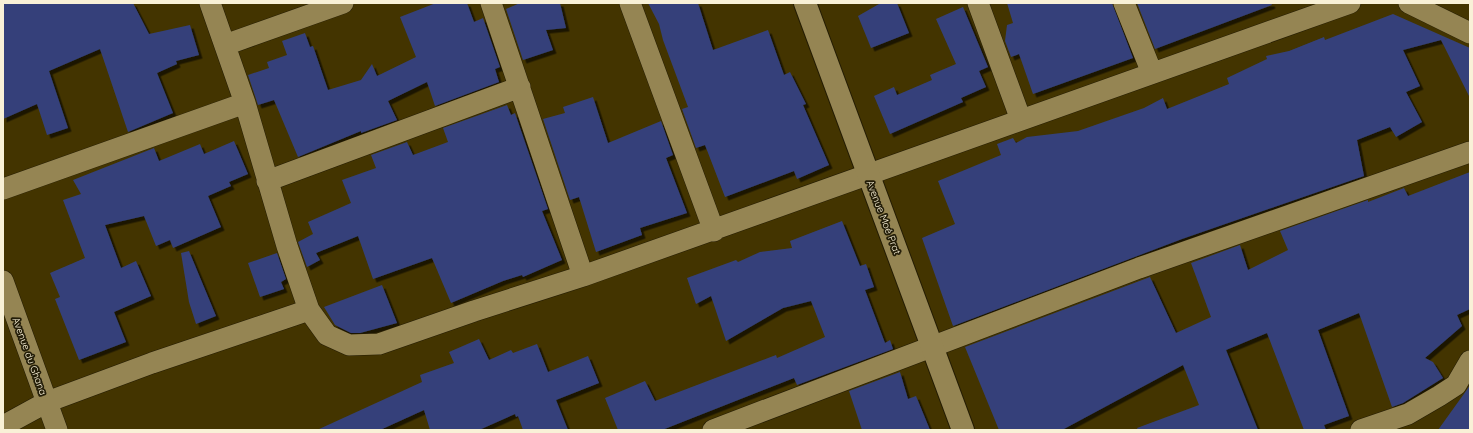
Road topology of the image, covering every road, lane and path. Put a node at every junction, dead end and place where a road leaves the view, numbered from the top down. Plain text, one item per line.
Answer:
1 (210, 3) edge
2 (343, 3) edge
3 (491, 3) edge
4 (630, 3) edge
5 (805, 3) edge
6 (978, 3) edge
7 (1124, 3) edge
8 (1350, 3) edge
9 (1409, 3) edge
10 (1468, 28) edge
11 (225, 45) junction
12 (1152, 73) junction
13 (520, 87) junction
14 (245, 103) junction
15 (1021, 120) junction
16 (1470, 152) edge
17 (868, 175) junction
18 (267, 181) junction
19 (3, 189) edge
20 (714, 231) junction
21 (583, 276) junction
22 (3, 281) edge
23 (309, 310) junction
24 (934, 347) junction
25 (1470, 360) edge
26 (47, 402) junction
27 (3, 426) edge
28 (57, 430) edge
29 (713, 430) edge
30 (963, 430) edge
31 (1361, 430) edge

1 - 11 street
2 - 11 street
3 - 13 street
4 - 20 street
5 - 17 street, Avenue Moé Prat
6 - 15 street
7 - 12 street
8 - 12 street
9 - 10 street
11 - 14 street
12 - 15 street
13 - 18 street
13 - 21 street
14 - 18 street
14 - 19 street
15 - 17 street
16 - 24 street
17 - 20 street
17 - 24 street, Avenue Moé Prat
18 - 23 street
20 - 21 street
21 - 23 street
22 - 26 street, Avenue du Ghana
23 - 26 street
24 - 29 street
24 - 30 street, Avenue Moé Prat
25 - 31 street
26 - 27 street
26 - 28 street, Avenue du Ghana

